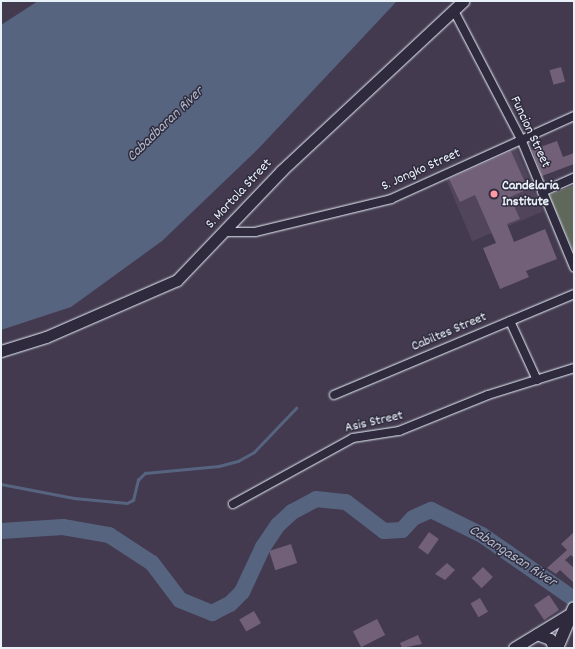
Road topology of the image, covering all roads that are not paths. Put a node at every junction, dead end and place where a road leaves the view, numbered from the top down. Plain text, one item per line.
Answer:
1 (463, 1) edge
2 (454, 11) junction
3 (574, 116) edge
4 (521, 139) junction
5 (574, 178) edge
6 (542, 192) junction
7 (223, 232) junction
8 (574, 267) edge
9 (574, 294) edge
10 (510, 321) junction
11 (1, 351) edge
12 (574, 368) edge
13 (537, 380) junction
14 (334, 394) dead end
15 (233, 504) dead end
16 (571, 611) edge
17 (537, 634) junction
18 (514, 648) edge
19 (554, 648) edge
20 (557, 648) edge

1 - 2 street, S. Mortola Street
2 - 4 street, Funcion Street
2 - 7 street, S. Mortola Street
3 - 4 street, S. Jongko Street
4 - 6 street, Funcion Street
4 - 7 street, S. Jongko Street
5 - 6 street
6 - 8 street, Funcion Street
7 - 11 street, S. Mortola Street
9 - 10 street, Cabiltes Street
10 - 13 street
10 - 14 street, Cabiltes Street
12 - 13 street, Asis Street
13 - 15 street, Asis Street
16 - 17 street
16 - 20 main road
17 - 18 street
17 - 19 street

